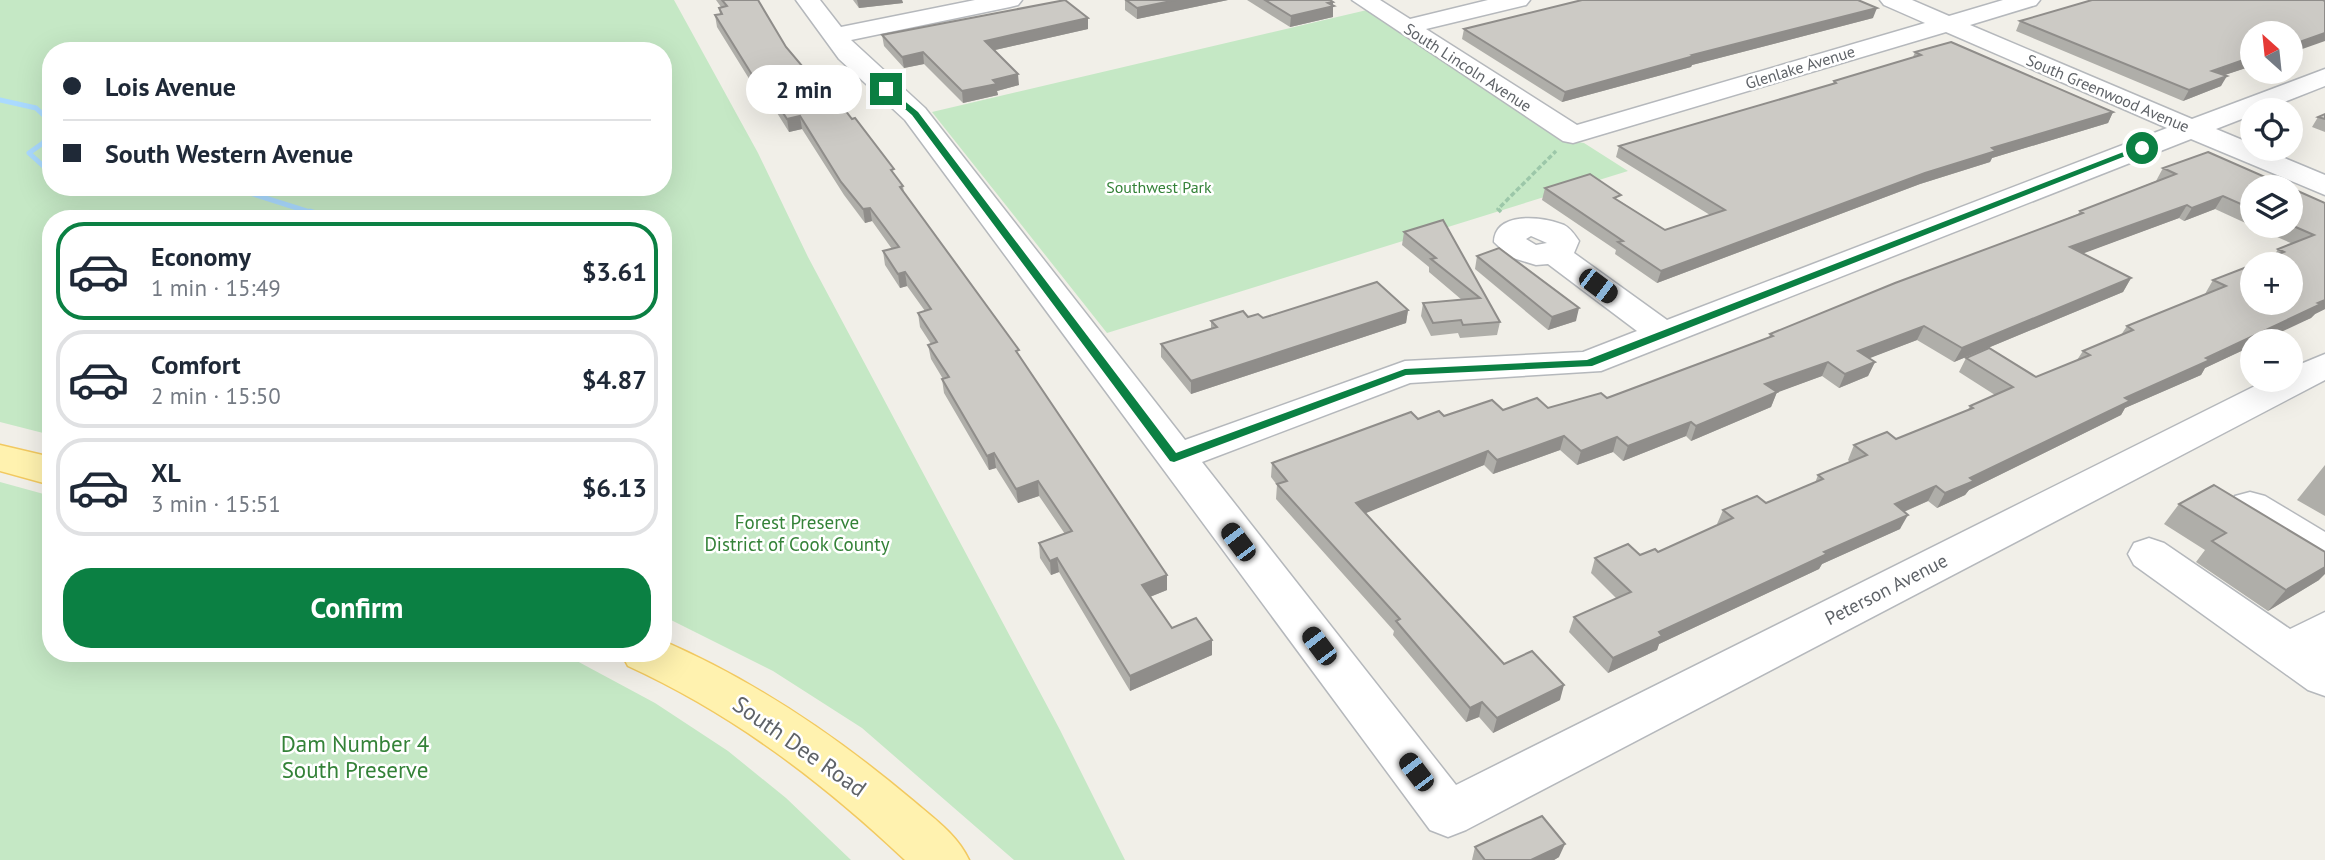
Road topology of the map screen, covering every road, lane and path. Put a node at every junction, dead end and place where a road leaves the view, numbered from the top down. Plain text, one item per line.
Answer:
1 (808, 0) edge
2 (1010, 0) edge
3 (1364, 0) edge
4 (1518, 0) edge
5 (1892, 0) edge
6 (2028, 0) edge
7 (1948, 24) junction
8 (1406, 27) junction
9 (834, 36) junction
10 (2325, 77) edge
11 (2192, 129) junction
12 (1573, 135) junction
13 (2325, 186) edge
14 (1521, 227) joint
15 (1663, 334) junction
16 (2325, 365) edge
17 (0, 458) edge
18 (1174, 458) junction
19 (42, 469) edge
20 (2250, 506) edge
21 (2325, 552) edge
22 (2149, 554) dead end
23 (2307, 641) edge
24 (662, 662) edge
25 (2325, 677) edge
26 (942, 860) edge

1 - 9 street
2 - 9 street
3 - 8 street, South Lincoln Avenue
4 - 8 street
5 - 7 street, South Greenwood Avenue
6 - 7 street, Glenlake Avenue
7 - 11 street, South Greenwood Avenue
7 - 12 street, Glenlake Avenue
8 - 12 street, South Lincoln Avenue
9 - 18 street
10 - 11 street
11 - 13 street, South Greenwood Avenue
11 - 15 street
12 - 14 path
14 - 15 street
15 - 18 street
16 - 18 street, Peterson Avenue
17 - 19 main road
20 - 21 street
22 - 23 street
23 - 25 street
24 - 26 main road, South Dee Road

